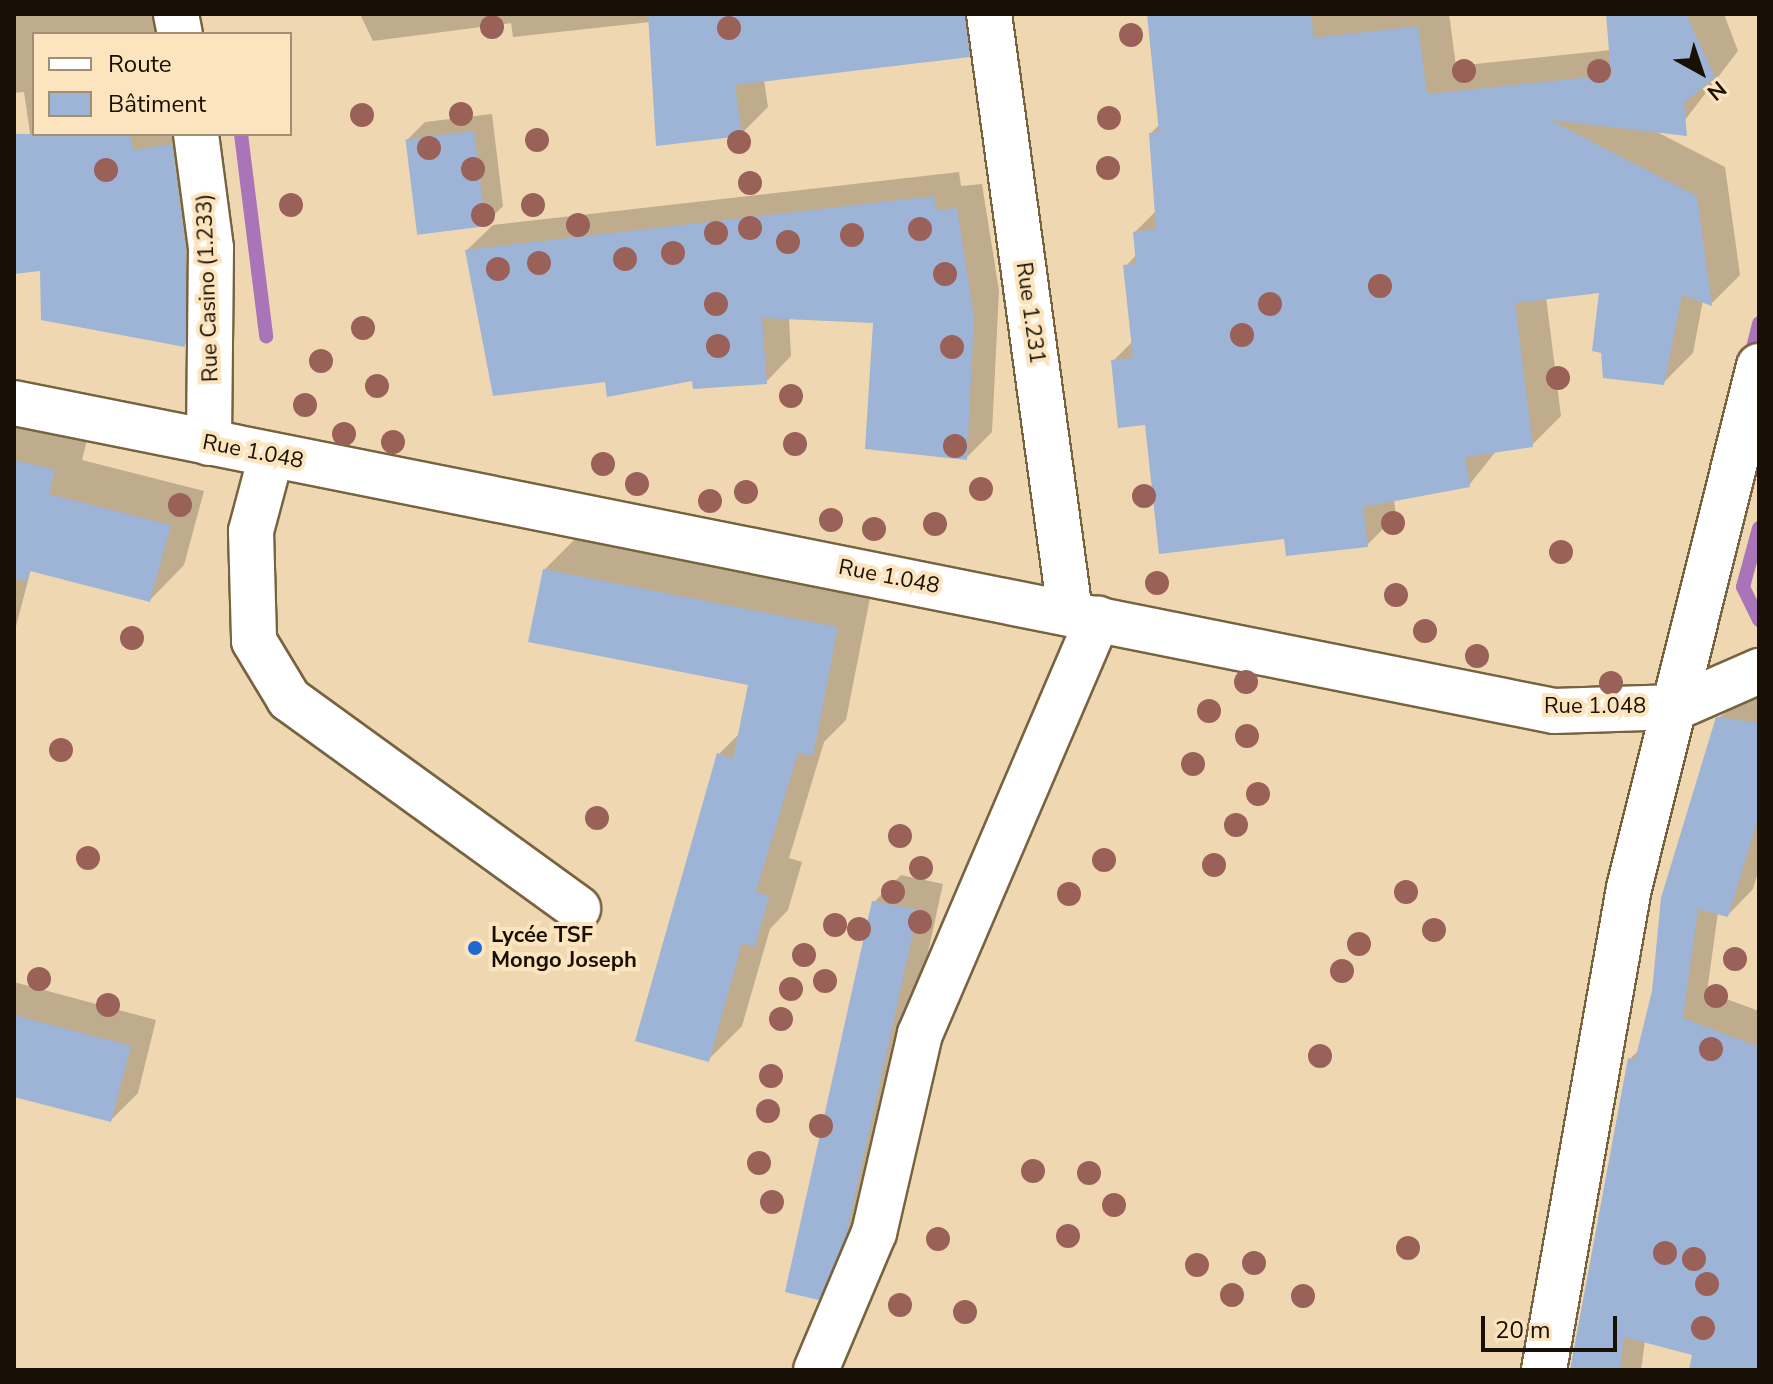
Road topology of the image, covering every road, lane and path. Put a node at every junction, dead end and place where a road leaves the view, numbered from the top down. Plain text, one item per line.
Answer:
1 (989, 14) edge
2 (196, 136) edge
3 (1759, 366) edge
4 (14, 403) edge
5 (209, 443) junction
6 (271, 456) junction
7 (1084, 615) junction
8 (1759, 671) edge
9 (1677, 707) junction
10 (578, 908) dead end
11 (816, 1370) edge
12 (1544, 1370) edge

1 - 7 street, Rue 1.231
2 - 5 street, Rue Casino (1.233)
3 - 9 street
4 - 5 street, Rue 1.048
5 - 6 street, Rue 1.048
6 - 7 street, Rue 1.048
6 - 10 street
7 - 9 street, Rue 1.048
7 - 11 street
8 - 9 street, Rue 1.048
9 - 12 street

